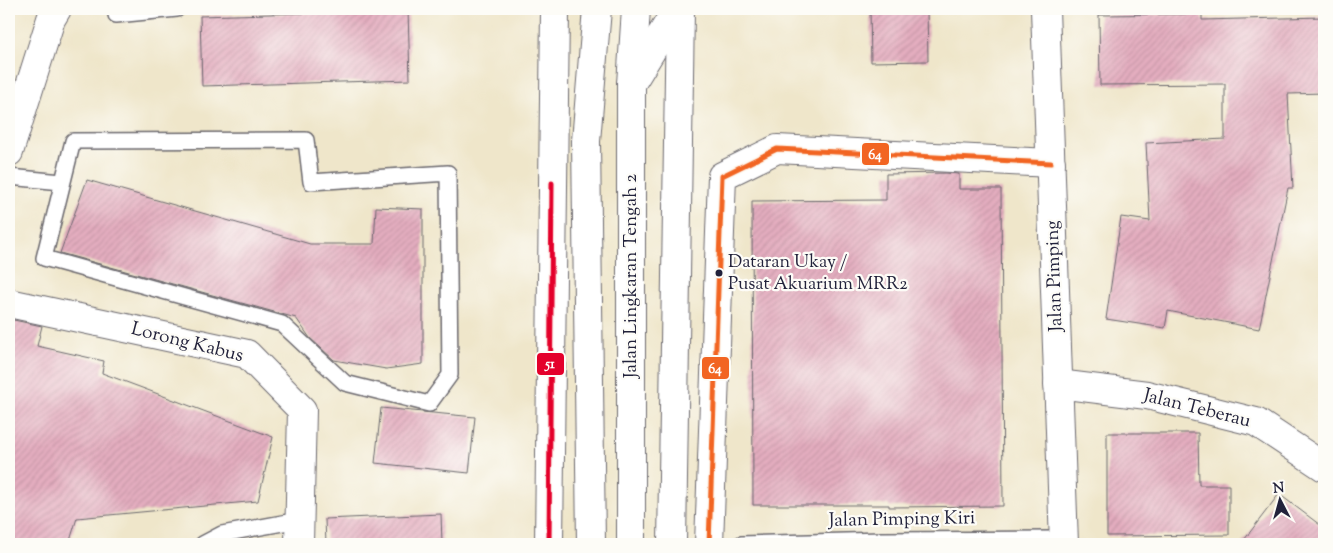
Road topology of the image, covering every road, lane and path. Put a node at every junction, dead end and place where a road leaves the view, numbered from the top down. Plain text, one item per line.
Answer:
1 (57, 9) edge
2 (177, 9) edge
3 (555, 9) edge
4 (597, 9) edge
5 (636, 9) edge
6 (679, 9) edge
7 (1045, 9) edge
8 (116, 16) dead end
9 (631, 84) junction
10 (18, 86) edge
11 (9, 152) edge
12 (1051, 164) junction
13 (9, 177) edge
14 (62, 182) junction
15 (9, 303) edge
16 (1058, 384) junction
17 (1324, 467) edge
18 (299, 532) edge
19 (1064, 541) edge
20 (203, 544) edge
21 (549, 544) edge
22 (590, 544) edge
23 (631, 544) edge
24 (672, 544) edge
25 (709, 544) edge
26 (741, 544) edge

1 - 10 main road
2 - 8 lane
3 - 21 main road
4 - 22 main road
5 - 9 main road, Jalan Lingkaran Tengah 2
6 - 9 main road
6 - 24 main road
7 - 12 main road, Jalan Pimping
9 - 23 main road, Jalan Lingkaran Tengah 2
10 - 11 main road
12 - 16 main road, Jalan Pimping
12 - 25 main road
13 - 14 lane
14 - 14 lane
15 - 18 main road, Lorong Kabus
16 - 17 main road, Jalan Teberau
16 - 19 main road, Jalan Pimping
18 - 20 lane
19 - 26 lane, Jalan Pimping Kiri

